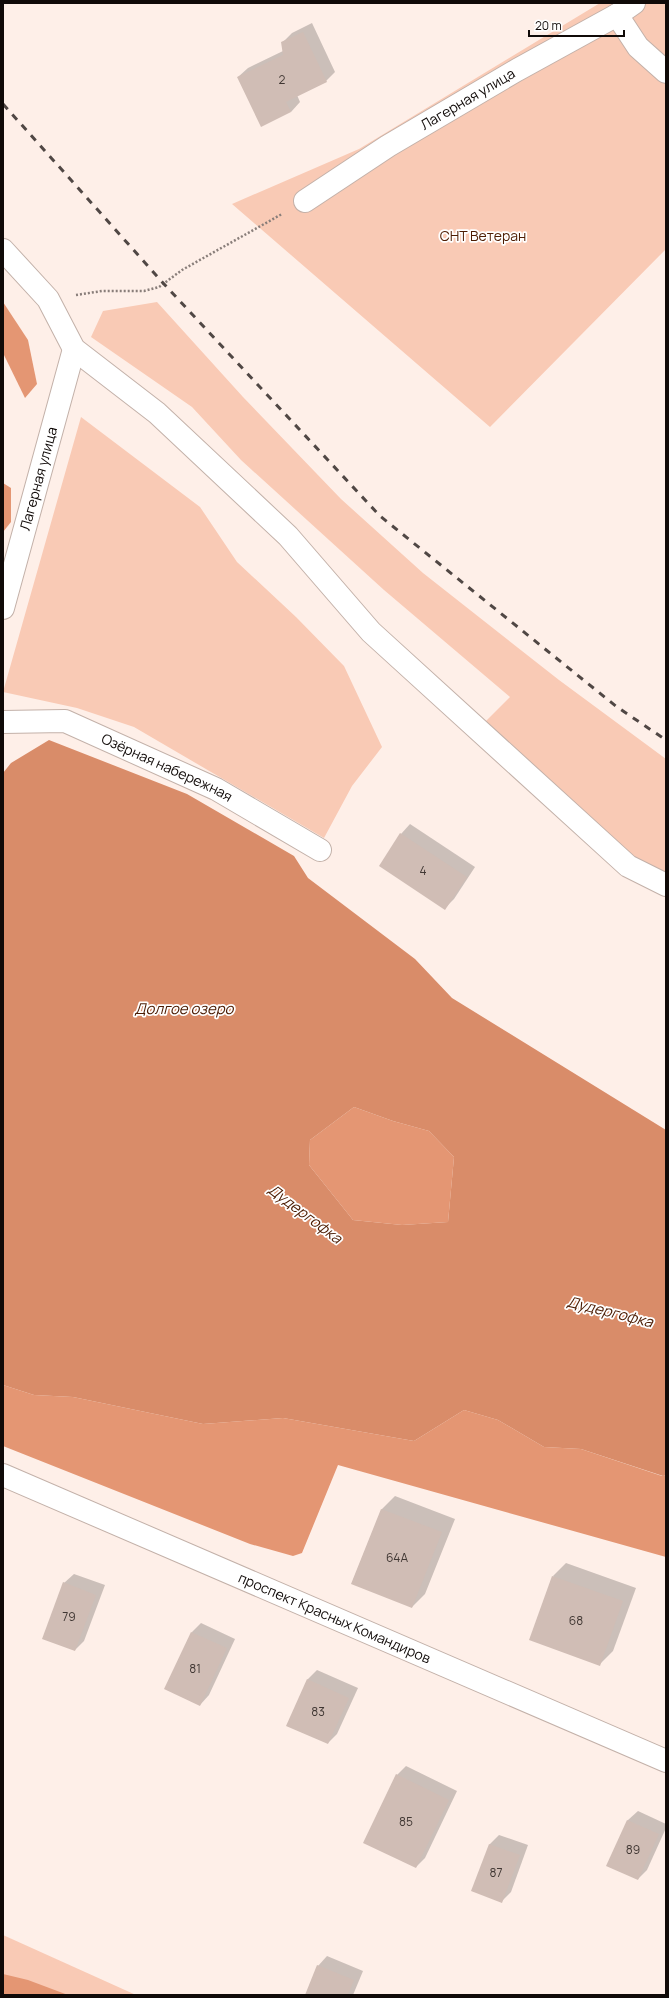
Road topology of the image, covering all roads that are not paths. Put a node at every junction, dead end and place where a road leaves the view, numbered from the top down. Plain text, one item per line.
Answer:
1 (626, 9) edge
2 (666, 72) edge
3 (305, 201) road end
4 (3, 250) edge
5 (74, 349) junction
6 (3, 608) edge
7 (3, 722) edge
8 (320, 850) dead end
9 (666, 885) edge
10 (3, 1475) edge
11 (666, 1761) edge

1 - 2 street
1 - 3 street, Лагерная улица
4 - 5 street
5 - 6 street, Лагерная улица
5 - 9 street
7 - 8 street, Озёрная набережная
10 - 11 street, проспект Красных Командиров

